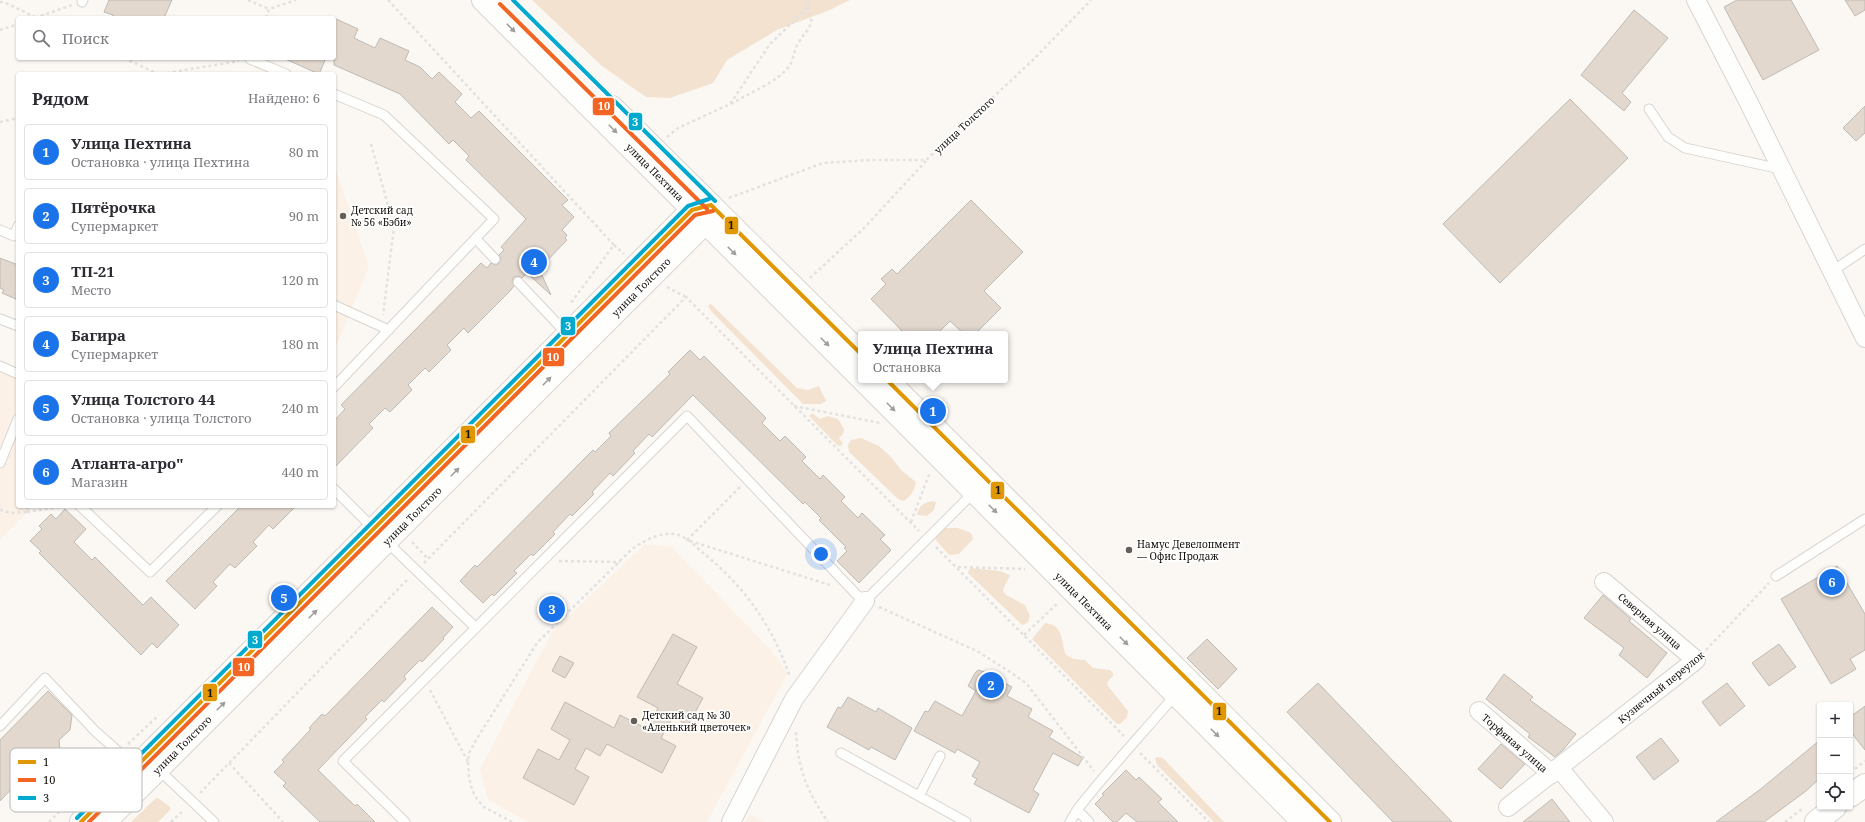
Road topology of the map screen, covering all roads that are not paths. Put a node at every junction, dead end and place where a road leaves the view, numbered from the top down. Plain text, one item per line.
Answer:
1 (483, 0) edge
2 (504, 0) edge
3 (1696, 0) edge
4 (252, 60) edge
5 (281, 72) edge
6 (336, 95) edge
7 (1649, 109) dead end
8 (1781, 169) junction
9 (703, 213) junction
10 (0, 230) edge
11 (16, 231) edge
12 (476, 239) junction
13 (1865, 249) edge
14 (495, 259) dead end
15 (1831, 272) junction
16 (518, 282) dead end
17 (336, 306) edge
18 (0, 319) edge
19 (16, 325) edge
20 (389, 330) junction
21 (568, 335) junction
22 (1865, 338) edge
23 (858, 351) edge
24 (0, 366) edge
25 (16, 373) edge
26 (858, 375) edge
27 (866, 383) edge
28 (890, 383) edge
29 (336, 385) edge
30 (16, 424) edge
31 (0, 463) edge
32 (981, 485) junction
33 (336, 491) edge
34 (82, 508) edge
35 (215, 508) edge
36 (1865, 519) edge
37 (380, 535) junction
38 (1776, 576) road end
39 (1604, 582) dead end
40 (863, 597) junction
41 (476, 628) junction
42 (1696, 660) joint
43 (1183, 688) junction
44 (1479, 711) dead end
45 (0, 726) edge
46 (114, 748) edge
47 (841, 753) dead end
48 (940, 756) dead end
49 (142, 765) edge
50 (147, 768) junction
51 (1556, 771) junction
52 (142, 772) edge
53 (142, 774) edge
54 (1865, 785) edge
55 (1853, 794) edge
56 (919, 796) junction
57 (1508, 807) dead end
58 (1077, 810) junction
59 (1831, 810) edge
60 (93, 812) edge
61 (112, 812) edge
62 (81, 822) edge
63 (104, 822) edge
64 (214, 822) edge
65 (405, 822) edge
66 (731, 822) edge
67 (966, 822) edge
68 (1070, 822) edge
69 (1089, 822) edge
70 (1304, 822) edge
71 (1330, 822) edge
72 (1604, 822) edge
73 (1816, 822) edge

1 -> 9 street, улица Пехтина
2 - 9 street, улица Пехтина
3 - 8 street
4 - 5 lane
6 - 12 lane
7 - 8 lane
8 - 15 street
9 - 21 street, улица Толстого
9 - 23 street, улица Пехтина
9 -> 26 street, улица Пехтина
10 - 11 lane
12 - 14 lane
12 - 20 lane
13 - 15 lane
15 - 22 street
16 - 21 lane
17 - 20 lane
18 - 19 lane
20 - 29 lane
21 - 37 street, улица Толстого
24 - 25 lane
27 -> 32 street, улица Пехтина
28 - 32 street, улица Пехтина
30 - 31 lane
32 - 40 lane
32 - 43 street, улица Пехтина
33 - 37 lane
34 - 35 lane
36 - 38 lane
37 - 41 lane
37 - 50 street, улица Толстого
39 - 42 street, Северная улица
40 - 41 lane
40 - 66 street
41 - 65 lane
42 - 51 street, Кузнечный переулок
43 - 58 lane
43 -> 70 street, улица Пехтина
43 - 71 street, улица Пехтина
44 - 51 street, Торфяная улица
45 - 46 lane
47 - 56 lane
48 - 56 lane
49 - 50 lane
50 - 52 street, улица Толстого
50 - 53 street, улица Толстого
50 - 64 lane
51 - 57 street, Кузнечный переулок
51 - 72 street, Торфяная улица
54 - 55 street
56 - 67 lane
58 - 68 lane
58 - 69 lane
59 - 73 street
60 - 62 street, улица Толстого
61 - 63 street, улица Толстого

